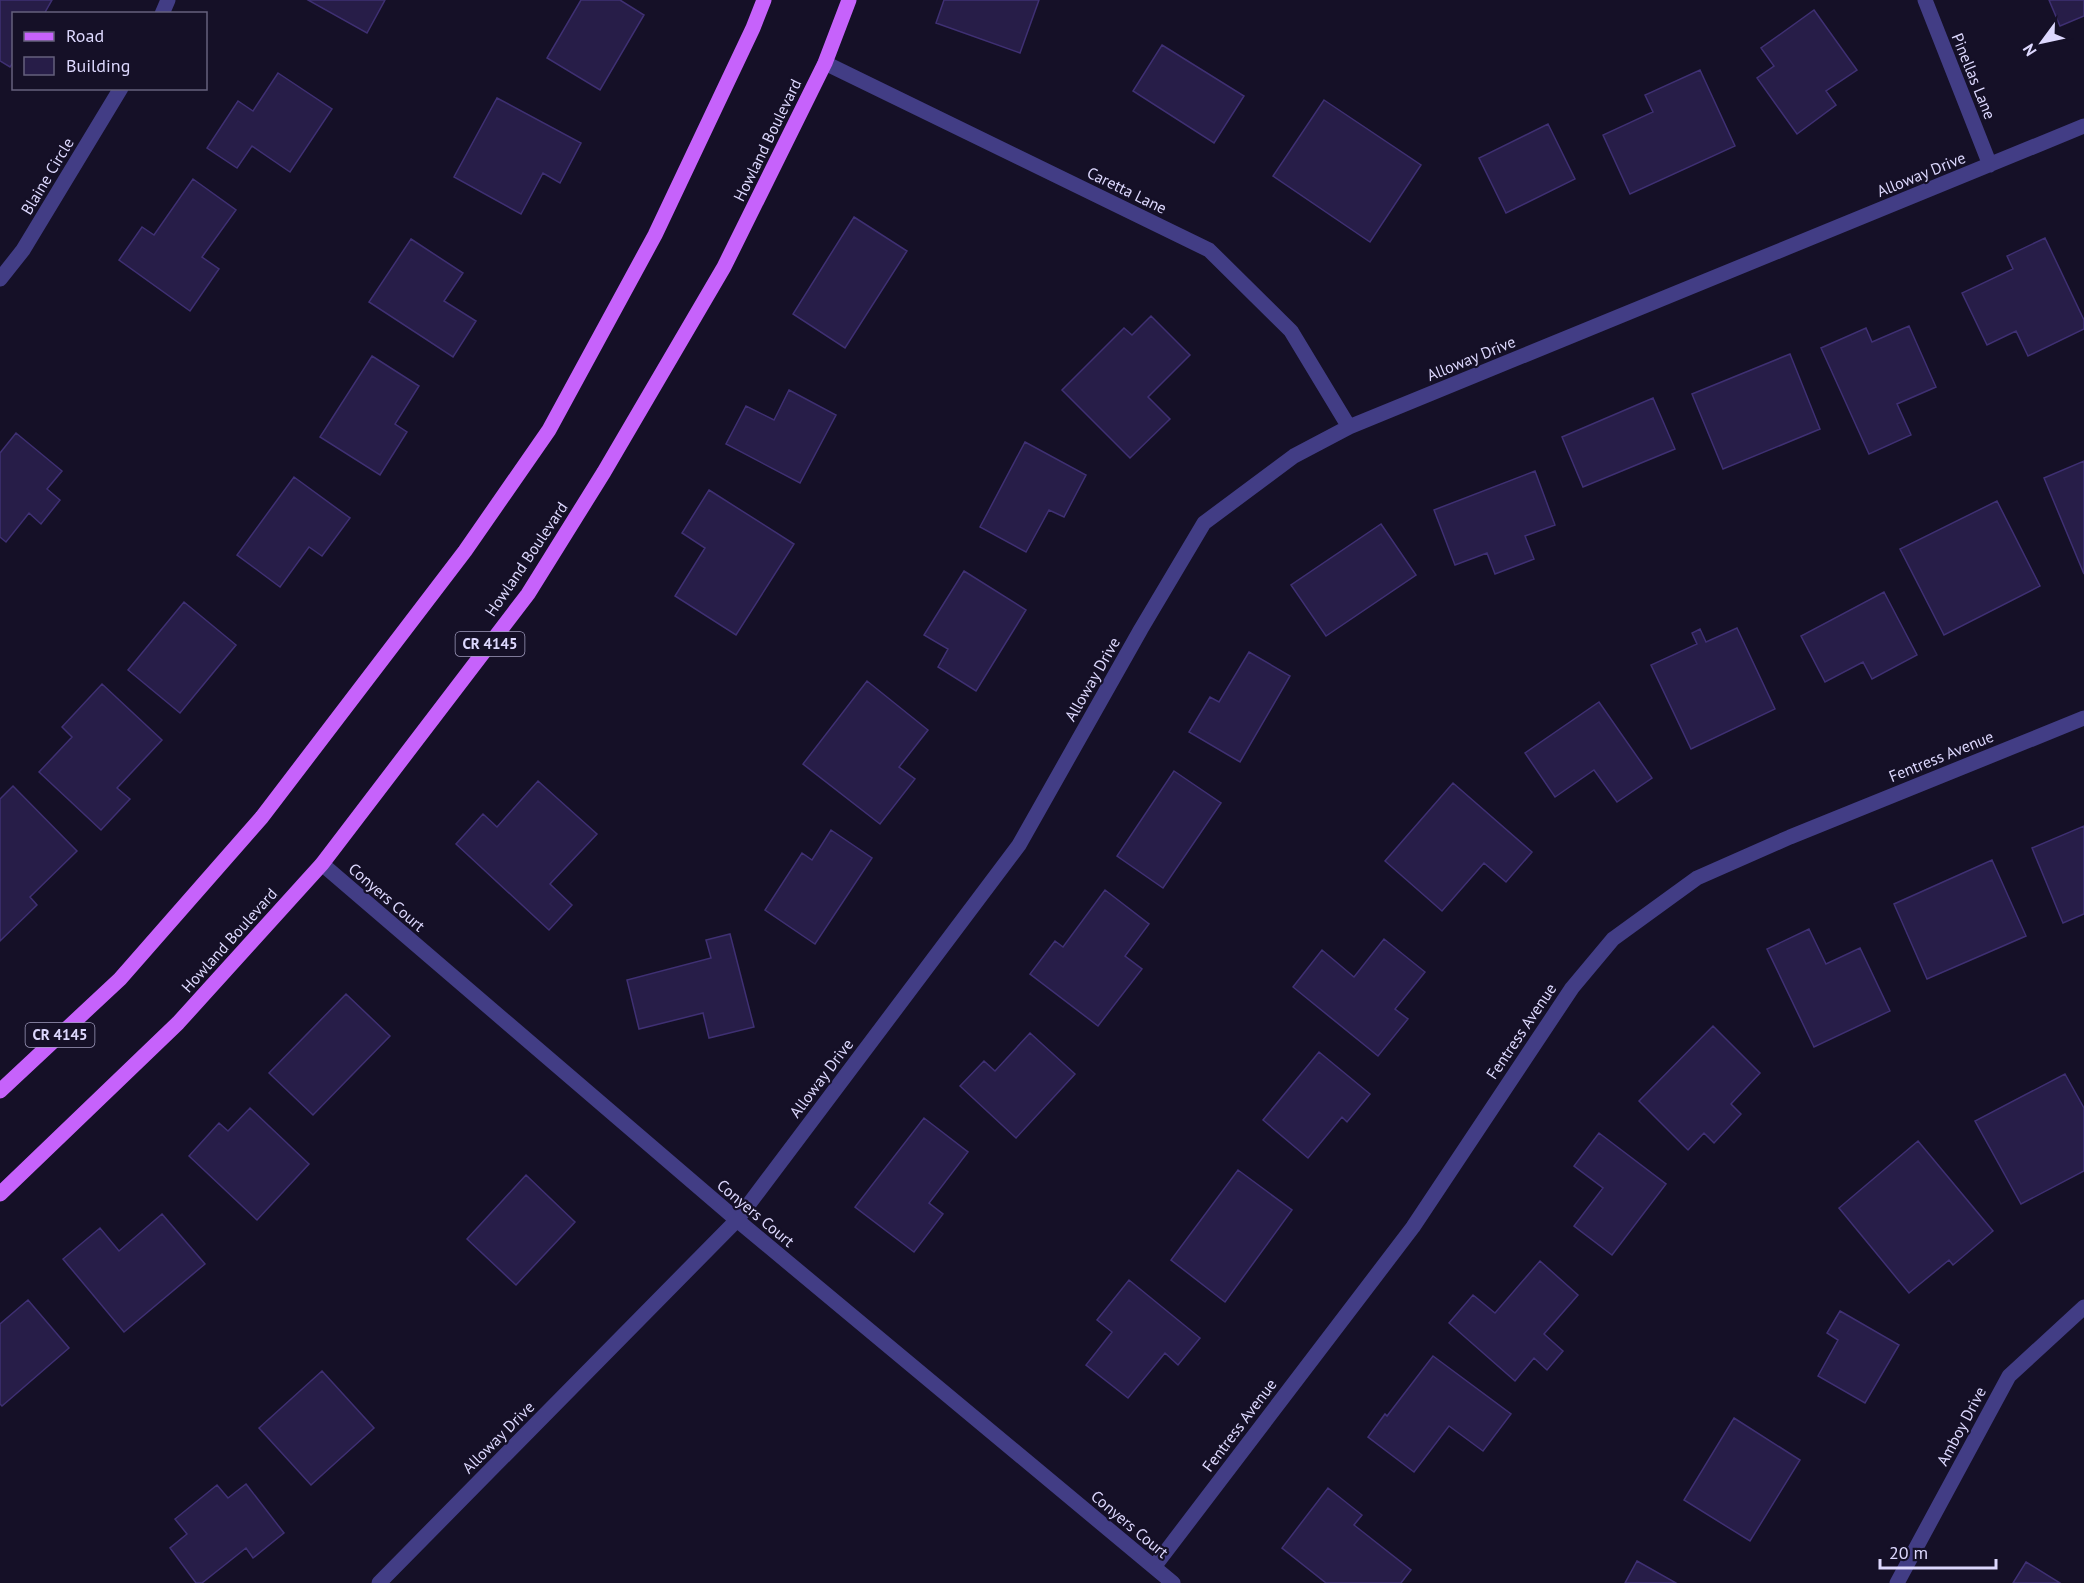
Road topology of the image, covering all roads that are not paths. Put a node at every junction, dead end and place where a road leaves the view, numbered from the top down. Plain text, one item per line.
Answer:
1 (764, 0) edge
2 (849, 0) edge
3 (1925, 0) edge
4 (825, 63) junction
5 (120, 90) edge
6 (2084, 126) edge
7 (1990, 165) junction
8 (0, 279) edge
9 (1349, 427) junction
10 (2084, 718) edge
11 (322, 864) junction
12 (0, 1091) edge
13 (0, 1194) edge
14 (737, 1220) junction
15 (2084, 1307) edge
16 (1154, 1567) junction
17 (379, 1583) edge
18 (1173, 1583) edge
19 (1897, 1583) edge

1 - 12 main road, CR 4145
2 - 4 main road, Howland Boulevard / CR 4145
3 - 7 street, Pinellas Lane
4 - 9 street, Caretta Lane
4 - 11 main road, Howland Boulevard / CR 4145
5 - 8 street, Blaine Circle
6 - 7 street, Alloway Drive
7 - 9 street, Alloway Drive
9 - 14 street, Alloway Drive
10 - 16 street, Fentress Avenue
11 - 13 main road, Howland Boulevard / CR 4145
11 - 14 street, Conyers Court
14 - 16 street, Conyers Court
14 - 17 street, Alloway Drive
15 - 19 street, Amboy Drive
16 - 18 street, Conyers Court

